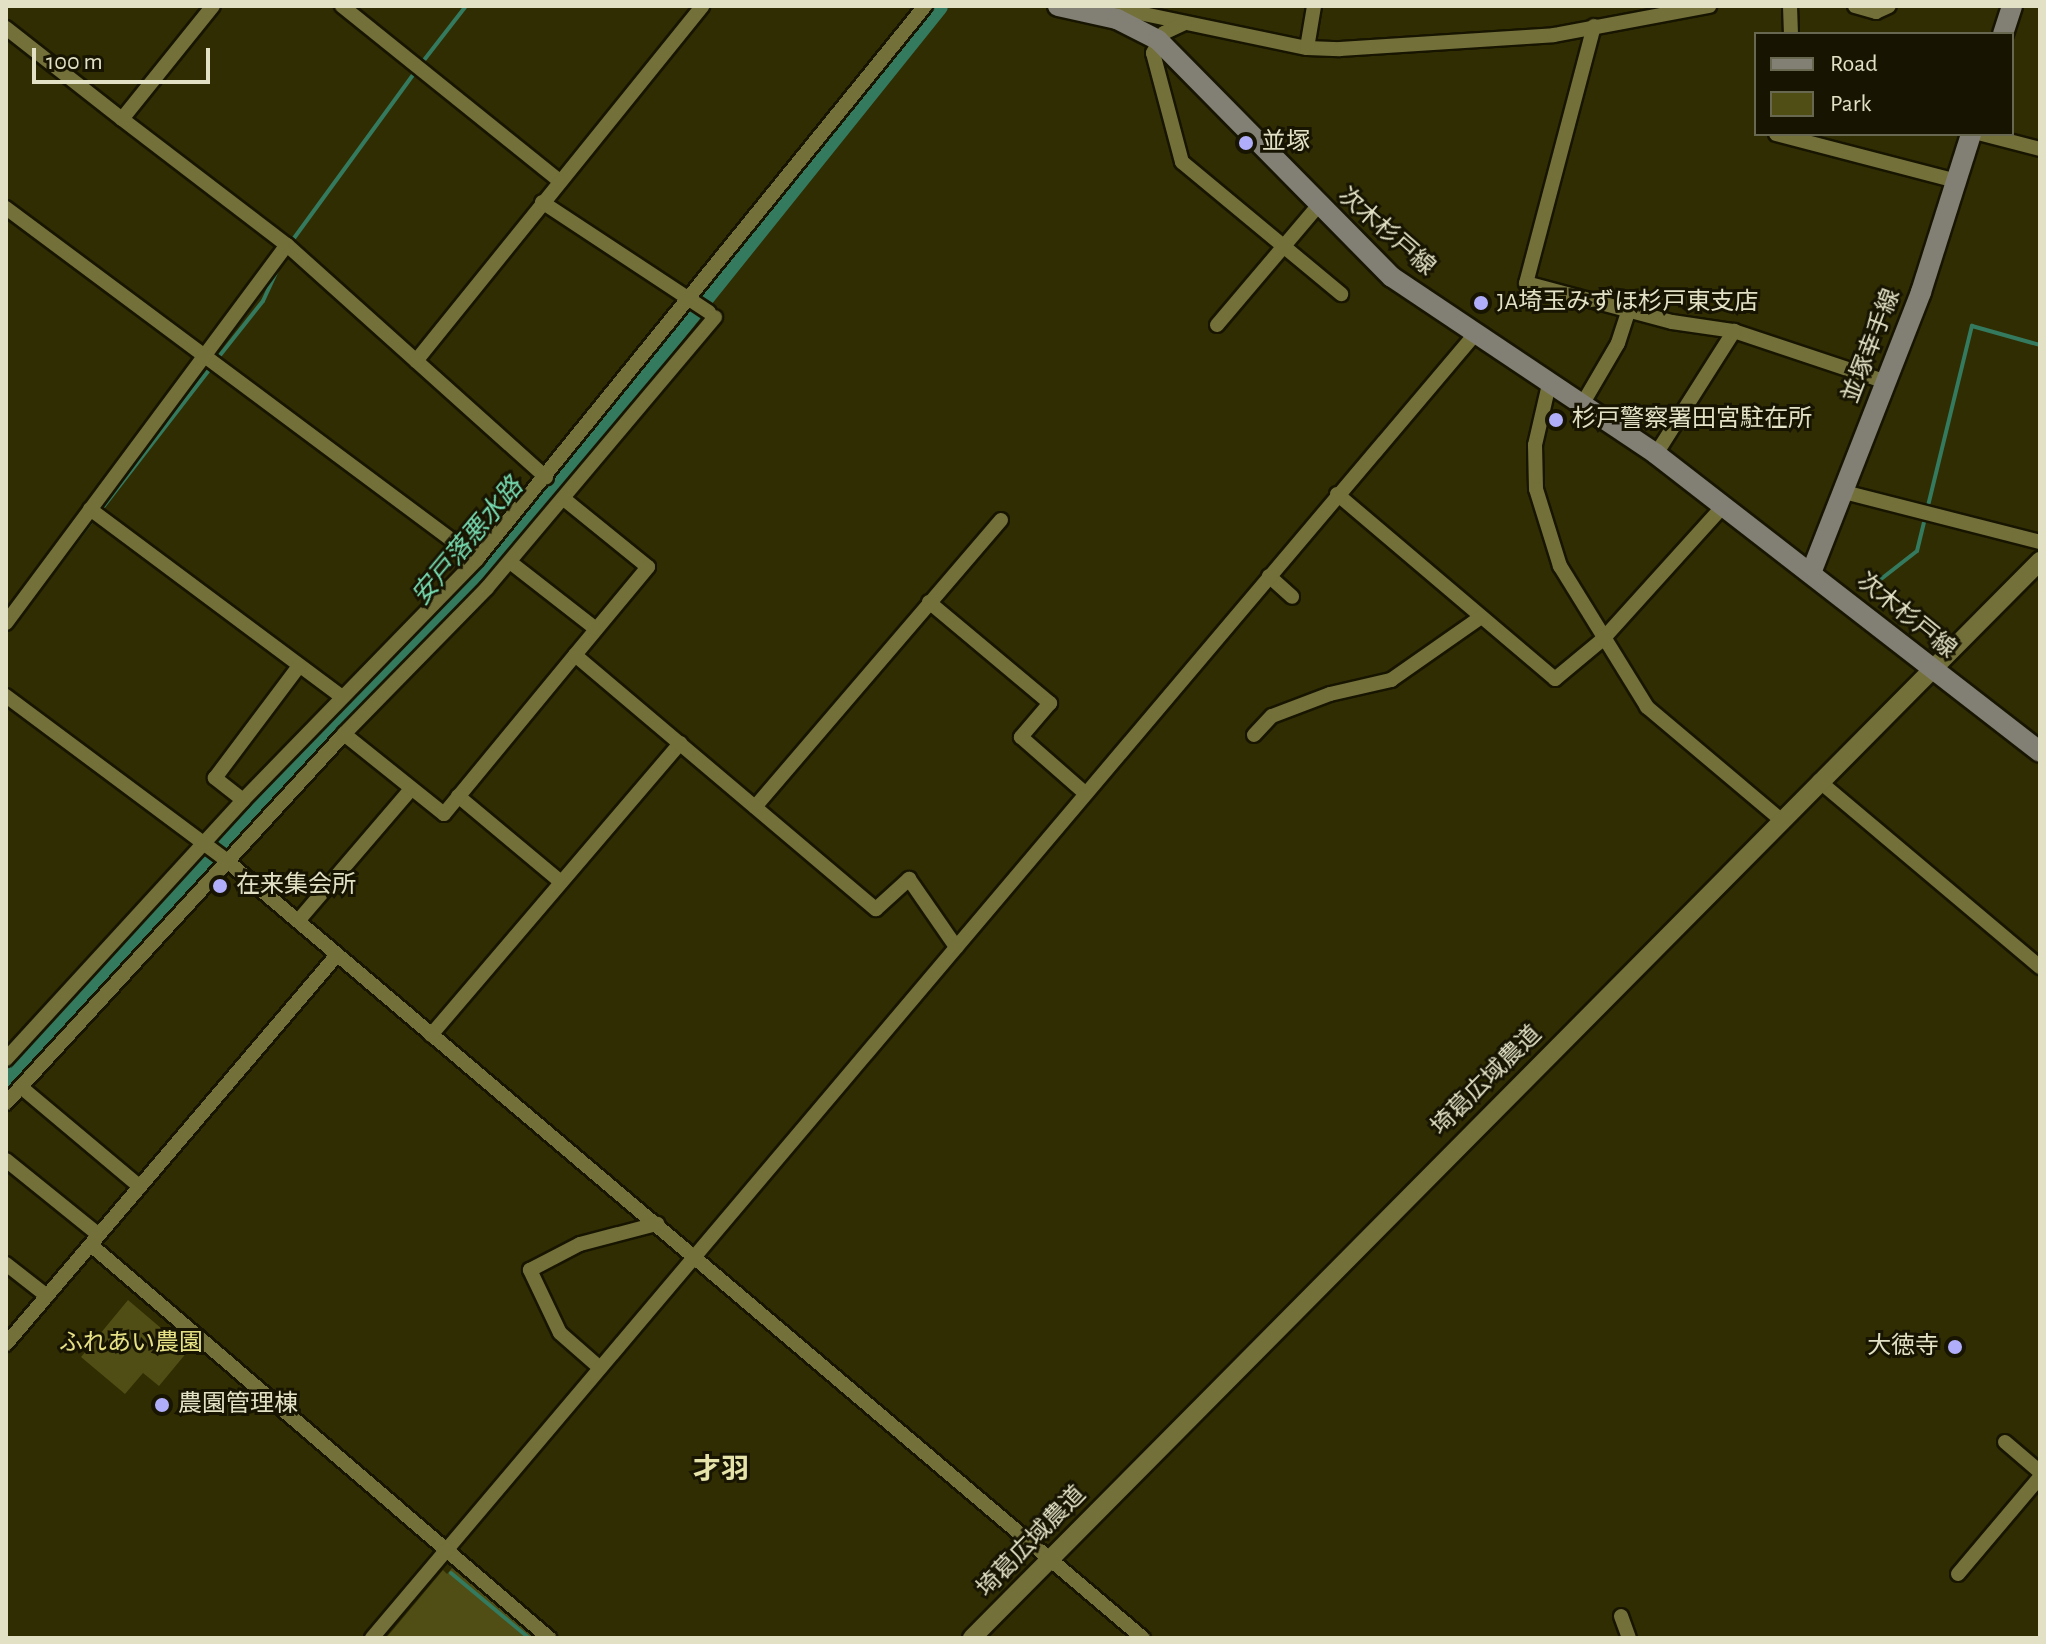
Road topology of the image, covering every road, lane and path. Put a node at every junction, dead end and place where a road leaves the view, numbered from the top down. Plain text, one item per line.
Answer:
1 (213, 6) edge
2 (342, 6) edge
3 (702, 6) edge
4 (925, 6) edge
5 (1058, 6) edge
6 (1314, 6) edge
7 (1709, 6) edge
8 (1790, 6) edge
9 (1855, 6) edge
10 (1889, 6) edge
11 (2012, 6) edge
12 (1119, 12) edge
13 (1185, 23) junction
14 (1594, 26) junction
15 (6, 28) edge
16 (1791, 32) edge
17 (2004, 32) edge
18 (1158, 40) junction
19 (1307, 48) junction
20 (122, 119) junction
21 (1784, 136) edge
22 (1970, 136) edge
23 (1990, 136) edge
24 (2040, 149) edge
25 (560, 181) junction
26 (1956, 181) junction
27 (542, 202) junction
28 (1318, 206) junction
29 (6, 208) edge
30 (287, 245) junction
31 (1283, 246) junction
32 (1341, 294) dead end
33 (692, 301) junction
34 (1628, 312) junction
35 (1217, 325) dead end
36 (1734, 331) junction
37 (1476, 333) junction
38 (205, 356) junction
39 (416, 361) junction
40 (1550, 380) junction
41 (1886, 382) junction
42 (1583, 403) junction
43 (1656, 454) junction
44 (546, 477) junction
45 (1844, 492) junction
46 (1337, 494) junction
47 (564, 499) junction
48 (1723, 506) junction
49 (90, 509) junction
50 (1001, 520) dead end
51 (2040, 542) edge
52 (477, 559) junction
53 (2040, 561) edge
54 (510, 562) junction
55 (1811, 573) junction
56 (1269, 576) junction
57 (1292, 597) dead end
58 (929, 602) junction
59 (1481, 617) junction
60 (6, 623) edge
61 (596, 629) junction
62 (1603, 639) junction
63 (575, 655) junction
64 (299, 666) junction
65 (1929, 670) junction
66 (6, 696) edge
67 (341, 696) junction
68 (344, 734) junction
69 (1254, 735) dead end
70 (680, 743) junction
71 (2040, 752) edge
72 (1819, 781) junction
73 (411, 789) junction
74 (1086, 794) junction
75 (458, 796) junction
76 (243, 800) junction
77 (755, 807) junction
78 (1781, 820) junction
79 (207, 845) junction
80 (225, 859) junction
81 (561, 882) junction
82 (298, 921) junction
83 (956, 947) junction
84 (337, 955) junction
85 (2040, 967) edge
86 (431, 1035) junction
87 (6, 1059) edge
88 (21, 1087) junction
89 (6, 1103) edge
90 (6, 1160) edge
91 (140, 1187) junction
92 (657, 1224) junction
93 (95, 1240) junction
94 (694, 1256) junction
95 (6, 1264) edge
96 (47, 1296) junction
97 (6, 1344) edge
98 (600, 1368) junction
99 (2005, 1442) dead end
100 (2040, 1475) edge
101 (446, 1550) junction
102 (1049, 1558) junction
103 (1958, 1574) dead end
104 (1621, 1616) dead end
105 (372, 1638) edge
106 (549, 1638) edge
107 (972, 1638) edge
108 (1143, 1638) edge
109 (1629, 1638) edge

1 - 20 street
2 - 25 street
3 - 25 street
4 - 33 street
5 - 12 main road, 次木杉戸線
6 - 19 street
7 - 14 street
8 - 16 street
9 - 10 street
11 - 17 main road
12 - 13 street
12 - 18 main road, 次木杉戸線
13 - 18 street
13 - 19 street
14 - 19 street
14 - 34 street
15 - 20 street
18 - 28 main road, 次木杉戸線
18 - 31 street
20 - 30 street
21 - 26 street
22 - 26 main road, 並塚幸手線
23 - 24 street
25 - 27 street
26 - 41 main road, 並塚幸手線
27 - 33 street
27 - 39 street
28 - 31 street
28 - 37 main road, 次木杉戸線
29 - 38 street
30 - 38 street
30 - 39 street
31 - 32 street
31 - 35 street
33 - 44 street
33 - 47 street
34 - 36 street
34 - 42 street
36 - 41 street
36 - 43 street
37 - 40 main road, 次木杉戸線
37 - 46 street
38 - 49 street
38 - 52 street
39 - 44 street
40 - 42 main road, 次木杉戸線
40 - 62 street
41 - 45 main road, 並塚幸手線
42 - 43 main road, 次木杉戸線
43 - 48 main road, 次木杉戸線
44 - 52 street
45 - 51 street
45 - 55 main road, 並塚幸手線
46 - 56 street
46 - 59 street
47 - 54 street
47 - 61 street
48 - 55 main road, 次木杉戸線
48 - 62 street
49 - 60 street
49 - 64 street
50 - 58 street
52 - 67 street
53 - 65 street, 埼葛広域農道
54 - 61 street
54 - 68 street
55 - 65 main road, 次木杉戸線
56 - 57 street
56 - 74 street
58 - 74 street
58 - 77 street
59 - 62 street
59 - 69 street
61 - 63 street
62 - 78 street
63 - 70 street
63 - 75 street
64 - 67 street
64 - 76 street
65 - 71 main road, 次木杉戸線
65 - 72 street, 埼葛広域農道
66 - 79 street
67 - 76 street
68 - 73 street
68 - 80 street
70 - 77 street
70 - 81 street
72 - 78 street, 埼葛広域農道
72 - 85 street
73 - 75 street
73 - 82 street
74 - 83 street
75 - 81 street
76 - 79 street
77 - 83 street
78 - 102 street, 埼葛広域農道
79 - 80 street
79 - 87 street
80 - 82 street
80 - 88 street
81 - 86 street
82 - 84 street
83 - 94 street
84 - 86 street
84 - 91 street
86 - 92 street
88 - 89 street
88 - 91 street
90 - 93 street
91 - 93 street
92 - 94 street
92 - 98 street
93 - 96 street
93 - 101 street
94 - 98 street
94 - 102 street
95 - 96 street
96 - 97 street
98 - 101 street
99 - 100 street
100 - 103 street
101 - 105 street
101 - 106 street
102 - 107 street, 埼葛広域農道
102 - 108 street
104 - 109 street

